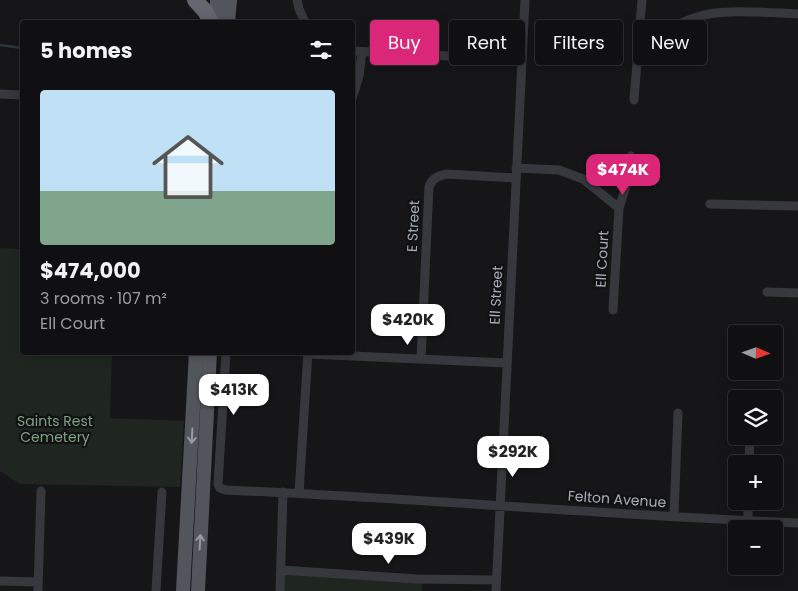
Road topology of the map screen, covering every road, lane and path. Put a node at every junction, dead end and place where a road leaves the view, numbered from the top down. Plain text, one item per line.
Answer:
1 (195, 0) edge
2 (217, 0) edge
3 (230, 0) edge
4 (297, 0) edge
5 (526, 0) edge
6 (642, 0) edge
7 (798, 14) edge
8 (210, 20) edge
9 (216, 20) edge
10 (228, 20) edge
11 (304, 20) edge
12 (525, 20) edge
13 (641, 20) edge
14 (690, 20) edge
15 (357, 52) edge
16 (449, 56) edge
17 (522, 65) edge
18 (637, 65) edge
19 (355, 89) edge
20 (0, 94) edge
21 (20, 95) edge
22 (634, 100) dead end
23 (631, 156) dead end
24 (516, 168) junction
25 (516, 178) junction
26 (710, 204) dead end
27 (798, 206) edge
28 (619, 208) junction
29 (767, 292) dead end
30 (798, 293) edge
31 (612, 310) dead end
32 (196, 355) edge
33 (210, 355) edge
34 (226, 355) edge
35 (308, 355) edge
36 (353, 355) edge
37 (421, 358) junction
38 (507, 363) junction
39 (678, 413) dead end
40 (41, 491) dead end
41 (162, 492) dead end
42 (283, 492) junction
43 (299, 493) junction
44 (499, 506) junction
45 (674, 516) junction
46 (733, 520) edge
47 (783, 522) edge
48 (798, 523) edge
49 (281, 570) junction
50 (496, 580) junction
51 (0, 581) edge
52 (38, 586) edge
53 (156, 591) edge
54 (183, 591) edge
55 (198, 591) edge
56 (280, 591) edge
57 (496, 591) edge

1 - 8 highway
2 - 9 main road
3 - 10 main road
4 - 11 street
5 - 12 street, Ell Street
6 - 13 street
7 - 14 street
15 - 16 street
15 - 19 street
17 - 24 street, Ell Street
18 - 22 street
20 - 21 street
23 - 28 street, Ell Court
24 - 25 street, Ell Street
24 - 28 street
25 - 37 street, E Street
25 - 38 street, Ell Street
26 - 27 street
28 - 31 street, Ell Court
29 - 30 street
32 -> 54 main road
55 -> 33 main road
34 - 42 street, Felton Avenue
35 - 43 street
36 - 37 street
37 - 38 street
38 - 44 street, Ell Street
39 - 45 street
40 - 52 street
41 - 53 street
42 - 43 street, Felton Avenue
42 - 49 street
43 - 44 street, Felton Avenue
44 - 45 street, Felton Avenue
44 - 50 street, Ell Street
45 - 46 street, Felton Avenue
47 - 48 street, Felton Avenue
49 - 50 street
49 - 56 street
50 - 57 street, Ell Street
51 - 52 street

